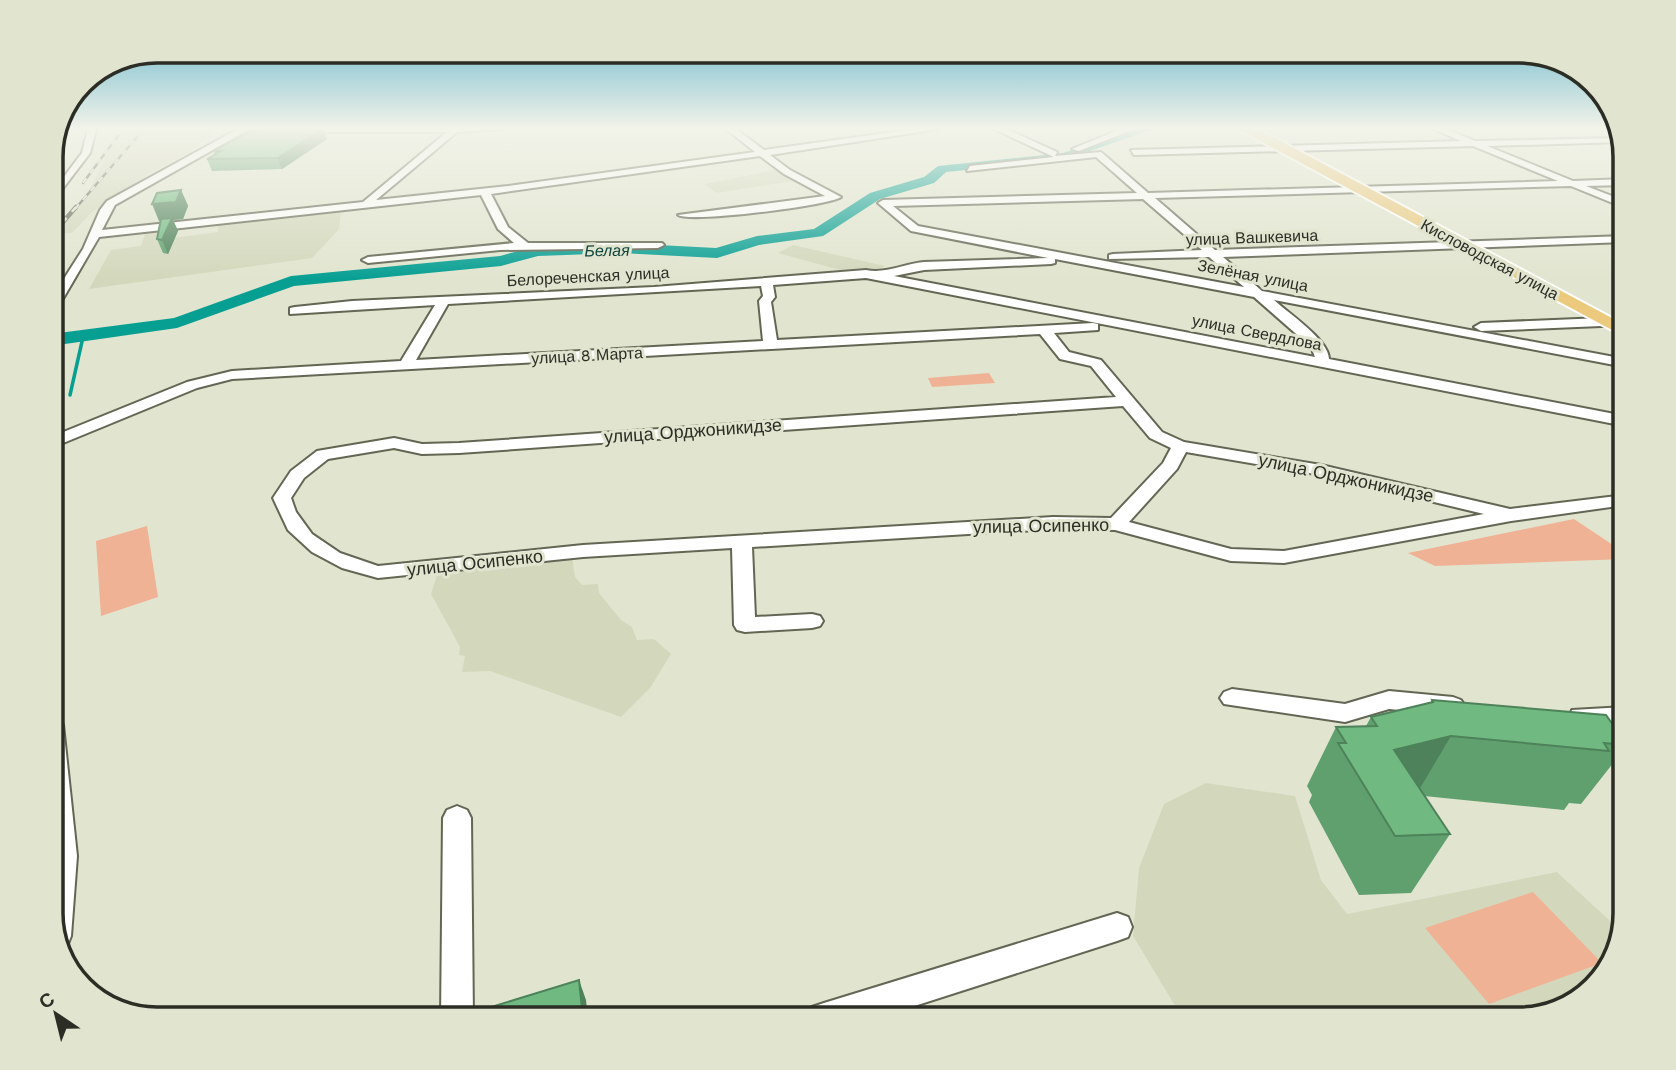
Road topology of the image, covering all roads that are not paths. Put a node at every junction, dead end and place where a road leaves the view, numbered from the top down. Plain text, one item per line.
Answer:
1 (151, 179) edge
2 (396, 179) edge
3 (582, 179) edge
4 (800, 179) edge
5 (1126, 179) edge
6 (1343, 179) edge
7 (1561, 179) edge
8 (1613, 182) edge
9 (1574, 184) junction
10 (1362, 189) junction
11 (485, 192) junction
12 (1146, 196) junction
13 (1613, 200) edge
14 (365, 205) junction
15 (683, 215) dead end
16 (96, 234) junction
17 (1613, 239) edge
18 (658, 245) dead end
19 (1463, 245) junction
20 (524, 246) junction
21 (1213, 254) junction
22 (1082, 259) junction
23 (368, 260) dead end
24 (882, 277) junction
25 (768, 283) junction
26 (63, 289) edge
27 (1260, 295) junction
28 (444, 300) junction
29 (295, 311) dead end
30 (1606, 322) junction
31 (1613, 322) edge
32 (1613, 326) edge
33 (1136, 327) junction
34 (1448, 328) junction
35 (1044, 329) junction
36 (771, 344) junction
37 (1613, 361) edge
38 (1322, 363) junction
39 (407, 364) junction
40 (1126, 401) junction
41 (1613, 419) edge
42 (63, 438) edge
43 (1180, 446) junction
44 (282, 498) joint
45 (1613, 502) edge
46 (1511, 515) junction
47 (1116, 524) junction
48 (742, 541) junction
49 (812, 621) dead end
50 (1232, 698) dead end
51 (1483, 708) edge
52 (1552, 714) edge
53 (1613, 716) edge
54 (457, 818) dead end
55 (1117, 927) dead end
56 (457, 1007) edge
57 (862, 1007) edge

1 - 16 street
2 - 14 street
3 - 11 street
4 - 15 street
5 - 12 street
6 - 10 main road, Кисловодская улица
7 - 9 street
8 - 9 street
9 - 10 street
9 - 13 street
10 - 12 street
10 - 19 main road, Кисловодская улица
11 - 14 street
11 - 20 street
12 - 21 street
12 - 22 street, Зелёная улица
14 - 16 street
16 - 26 street
17 - 19 street, улица Вашкевича
18 - 20 street
19 - 21 street, улица Вашкевича
19 - 30 main road, Кисловодская улица
20 - 23 street
21 - 22 street, улица Вашкевича
21 - 27 street
22 - 24 street, улица Вашкевича
22 - 27 street, Зелёная улица
24 - 25 street, Белореченская улица
24 - 33 street, улица Свердлова
25 - 28 street, Белореченская улица
25 - 36 street
27 - 34 street, Зелёная улица
27 - 38 street
28 - 29 street, Белореченская улица
28 - 39 street
30 - 31 street
30 - 32 main road, Кисловодская улица
30 - 34 street
33 - 35 street, улица 8 Марта
33 - 38 street, улица Свердлова
34 - 37 street, Зелёная улица
35 - 36 street, улица 8 Марта
35 - 40 street
36 - 39 street, улица 8 Марта
38 - 41 street, улица Свердлова
39 - 42 street, улица 8 Марта
40 - 43 street
40 - 44 street, улица Орджоникидзе
43 - 46 street, улица Орджоникидзе
43 - 47 street
44 - 48 street, улица Осипенко
45 - 46 street, улица Осипенко
46 - 47 street, улица Осипенко
47 - 48 street, улица Осипенко
48 - 49 street
50 - 51 street
52 - 53 street
54 - 56 street
55 - 57 street

